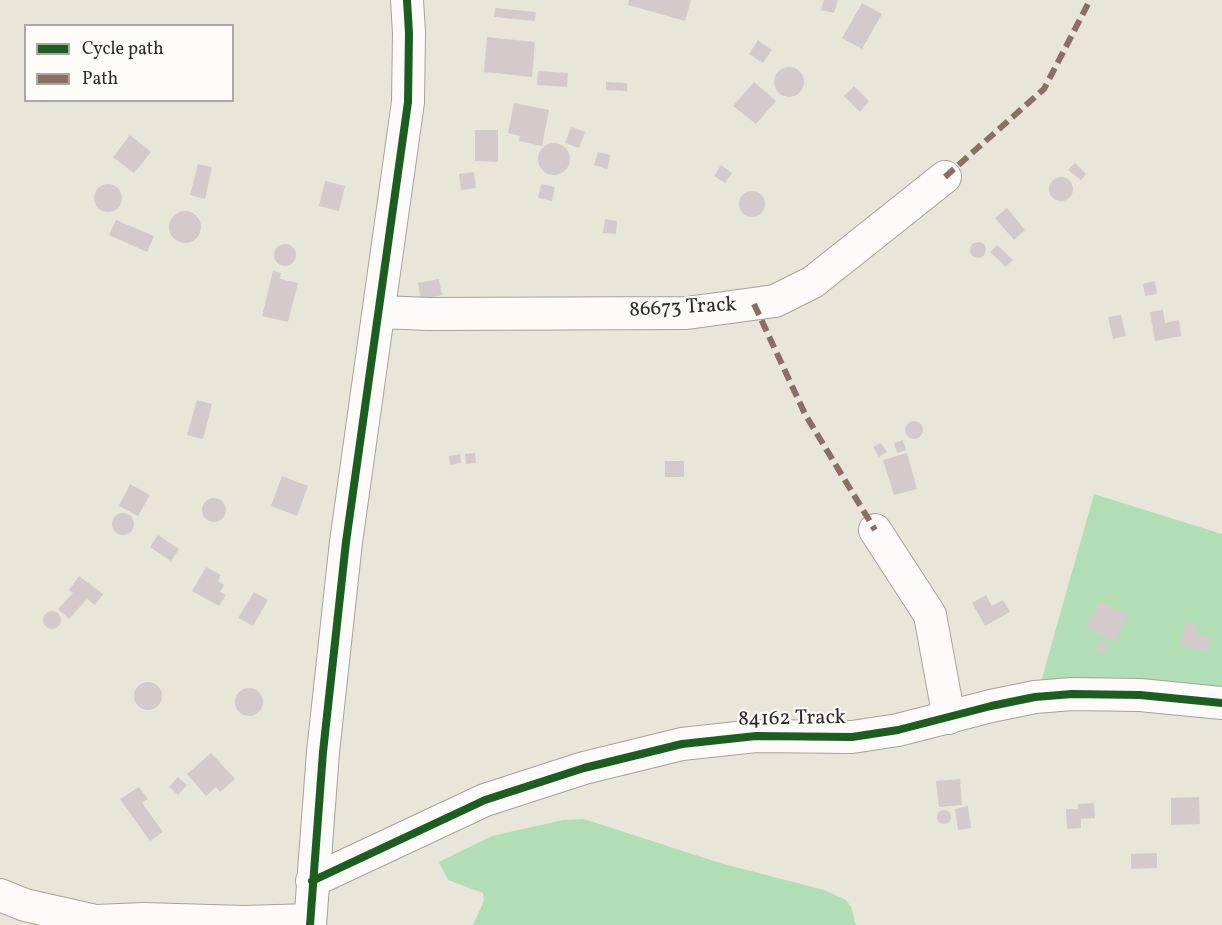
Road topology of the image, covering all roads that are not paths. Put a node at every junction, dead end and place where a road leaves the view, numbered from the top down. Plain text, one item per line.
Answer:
1 (407, 0) edge
2 (945, 177) dead end
3 (380, 312) junction
4 (875, 530) dead end
5 (1222, 703) edge
6 (949, 718) junction
7 (312, 881) junction
8 (0, 895) edge
9 (89, 923) edge
10 (310, 923) edge

1 - 3 street
2 - 3 street, 86673 Track
3 - 7 street
4 - 6 street
5 - 6 street, 84162 Track
6 - 7 street, 84162 Track
7 - 10 street
8 - 9 street
9 - 10 street

